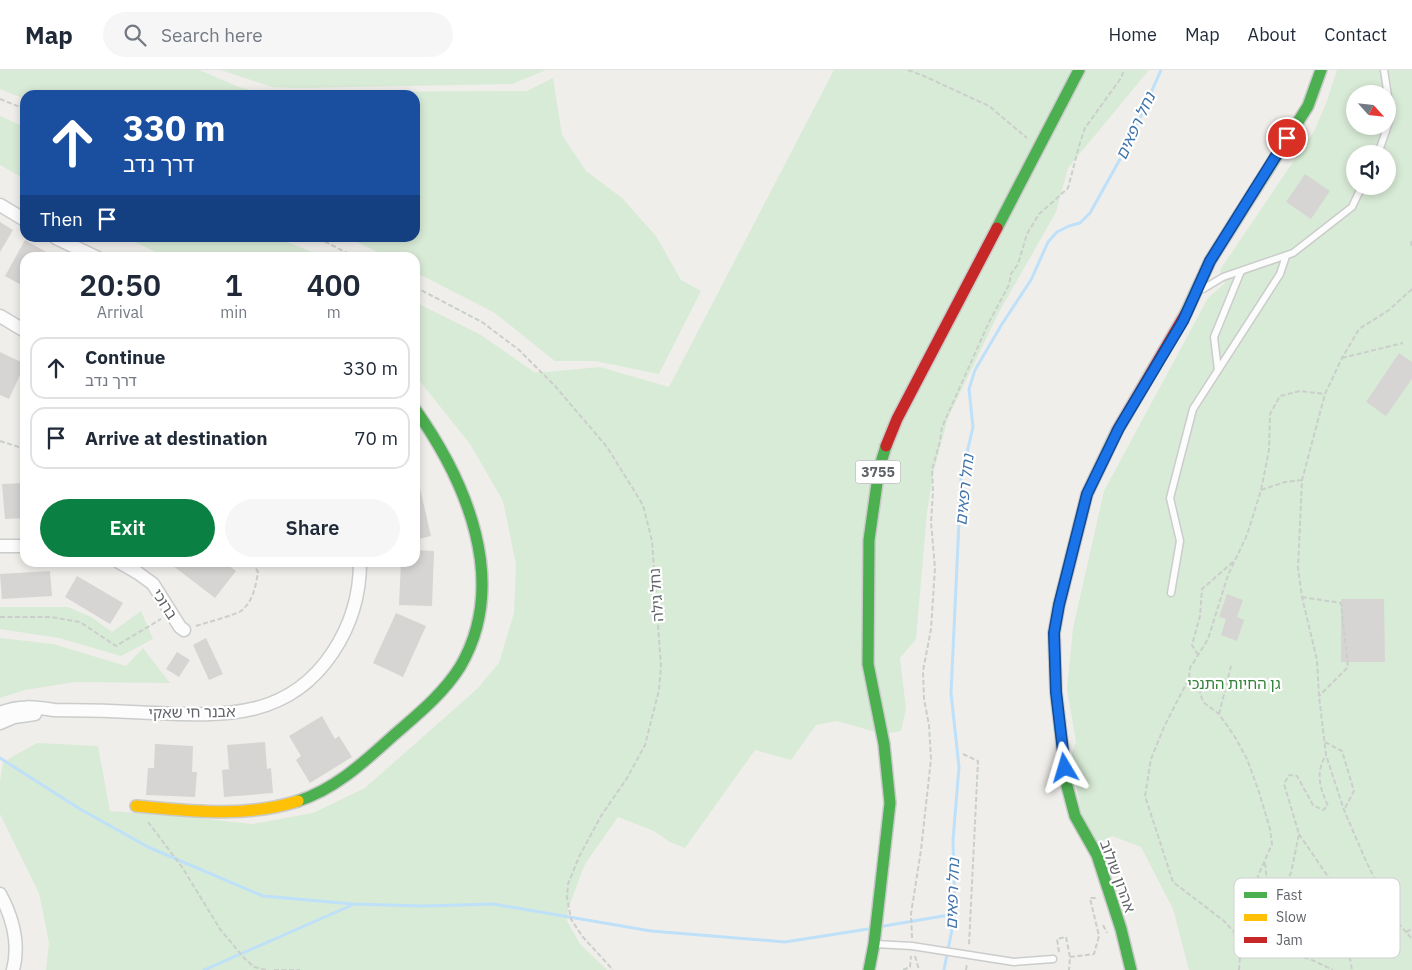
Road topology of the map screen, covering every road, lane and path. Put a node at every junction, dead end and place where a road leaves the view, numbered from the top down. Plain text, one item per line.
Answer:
1 (908, 70) edge
2 (1079, 70) edge
3 (1124, 70) edge
4 (1321, 70) edge
5 (1384, 70) edge
6 (0, 99) edge
7 (20, 107) edge
8 (1381, 145) edge
9 (1038, 148) junction
10 (1358, 195) edge
11 (0, 205) edge
12 (20, 217) edge
13 (1412, 241) edge
14 (64, 242) edge
15 (326, 242) edge
16 (1412, 248) edge
17 (85, 252) edge
18 (345, 252) edge
19 (1286, 256) junction
20 (1241, 271) junction
21 (1412, 289) edge
22 (420, 290) edge
23 (1195, 293) junction
24 (0, 316) edge
25 (20, 327) edge
26 (1403, 343) dead end
27 (1342, 358) junction
28 (1218, 370) junction
29 (1325, 394) junction
30 (420, 415) edge
31 (0, 441) edge
32 (20, 447) edge
33 (1302, 480) junction
34 (1261, 490) junction
35 (0, 546) edge
36 (20, 546) edge
37 (1235, 560) junction
38 (128, 567) edge
39 (255, 567) edge
40 (360, 567) edge
41 (1171, 593) dead end
42 (1302, 597) junction
43 (171, 613) junction
44 (0, 617) edge
45 (184, 630) joint
46 (1198, 655) junction
47 (1230, 666) dead end
48 (1188, 678) junction
49 (1319, 696) junction
50 (54, 710) junction
51 (0, 713) edge
52 (1219, 714) junction
53 (0, 723) edge
54 (1325, 742) junction
55 (963, 754) dead end
56 (1326, 755) junction
57 (136, 806) joint
58 (1344, 810) junction
59 (1299, 834) junction
60 (1265, 862) junction
61 (1258, 878) edge
62 (1267, 878) edge
63 (1288, 878) edge
64 (1328, 878) edge
65 (1375, 878) edge
66 (0, 894) edge
67 (1095, 898) dead end
68 (0, 909) edge
69 (1103, 924) dead end
70 (1400, 925) edge
71 (1121, 929) junction
72 (1412, 929) edge
73 (1234, 932) edge
74 (1406, 932) junction
75 (1412, 938) edge
76 (875, 939) junction
77 (912, 946) junction
78 (969, 956) junction
79 (1053, 958) dead end
80 (1060, 958) dead end
81 (1070, 958) junction
82 (1305, 958) edge
83 (5, 970) edge
84 (13, 970) edge
85 (267, 970) edge
86 (274, 970) edge
87 (300, 970) edge
88 (613, 970) edge
89 (869, 970) edge
90 (903, 970) edge
91 (920, 970) edge
92 (1069, 970) edge
93 (1131, 970) edge
94 (1333, 970) edge

1 - 9 path
2 - 9 street, 3755
3 - 77 path
4 - 23 street, אהרון שולוב
5 - 8 lane
6 - 7 path
9 - 76 street, 3755
10 - 19 lane
11 - 12 street
13 - 16 path
14 - 17 street
15 - 18 path
19 - 20 lane
19 - 28 lane
20 - 23 lane
20 - 28 lane
21 - 27 path
22 - 88 path, נחל גילה
23 - 71 street, אהרון שולוב
24 - 25 street
26 - 27 path
27 - 29 path
28 - 41 lane
29 - 33 path
29 - 34 path
30 - 57 street
31 - 32 path
33 - 34 path
33 - 42 path
34 - 37 path
35 - 36 street
37 - 46 path
37 - 46 path
38 - 43 street, ברוכי
39 - 45 path
40 - 50 street, אבנר חי שאקי
42 - 49 path
42 - 49 path
43 - 44 path
43 - 45 street, ברוכי
46 - 48 path
47 - 52 path
48 - 52 path
48 - 73 path
49 - 54 path
50 - 51 street, אבנר חי שאקי
50 - 53 street, אבנר חי שאקי
52 - 60 path
54 - 56 path
54 - 58 path
55 - 78 path
56 - 58 path
56 - 59 path
57 - 85 path
58 - 65 path
59 - 63 path
59 - 64 path
60 - 61 path
60 - 62 path
66 - 84 street
67 - 81 path
68 - 83 street
69 - 71 path
70 - 74 path
71 - 93 street, אהרון שולוב
72 - 74 path
74 - 75 path
76 - 77 lane
76 - 89 street, 3755
77 - 78 lane
77 - 90 path
77 - 91 path
78 - 79 lane
80 - 81 path
81 - 92 path
82 - 94 path
86 - 87 path

